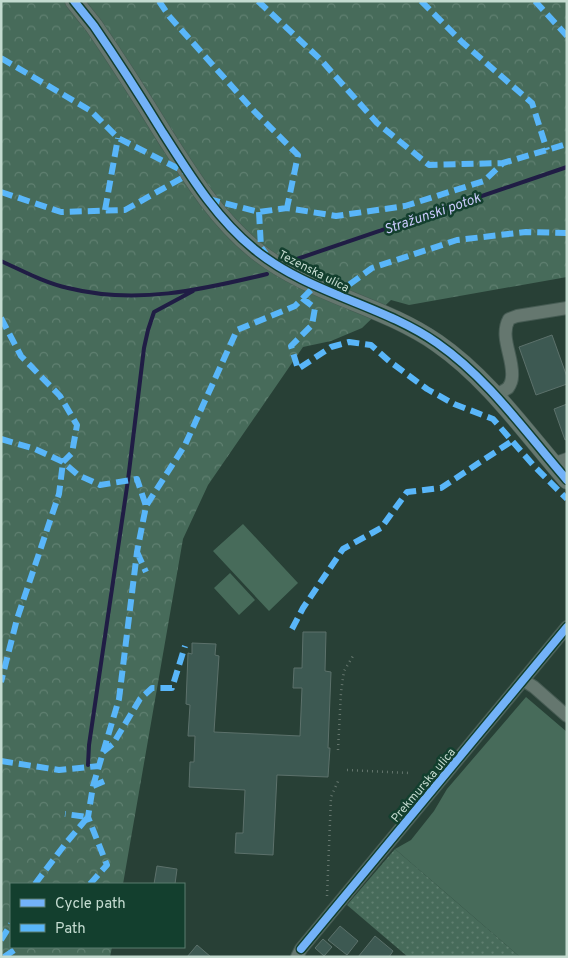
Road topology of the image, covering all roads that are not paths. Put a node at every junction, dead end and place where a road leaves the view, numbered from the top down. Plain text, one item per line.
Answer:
1 (74, 1) edge
2 (567, 308) edge
3 (495, 396) junction
4 (560, 462) edge
5 (567, 480) edge
6 (567, 627) edge
7 (523, 680) junction
8 (567, 716) edge
9 (303, 954) edge

1 - 3 street, Tezenska ulica
2 - 3 street
3 - 4 street, Tezenska ulica
4 - 5 street, Tezenska ulica
6 - 7 street, Prekmurska ulica
7 - 8 street
7 - 9 street, Prekmurska ulica

